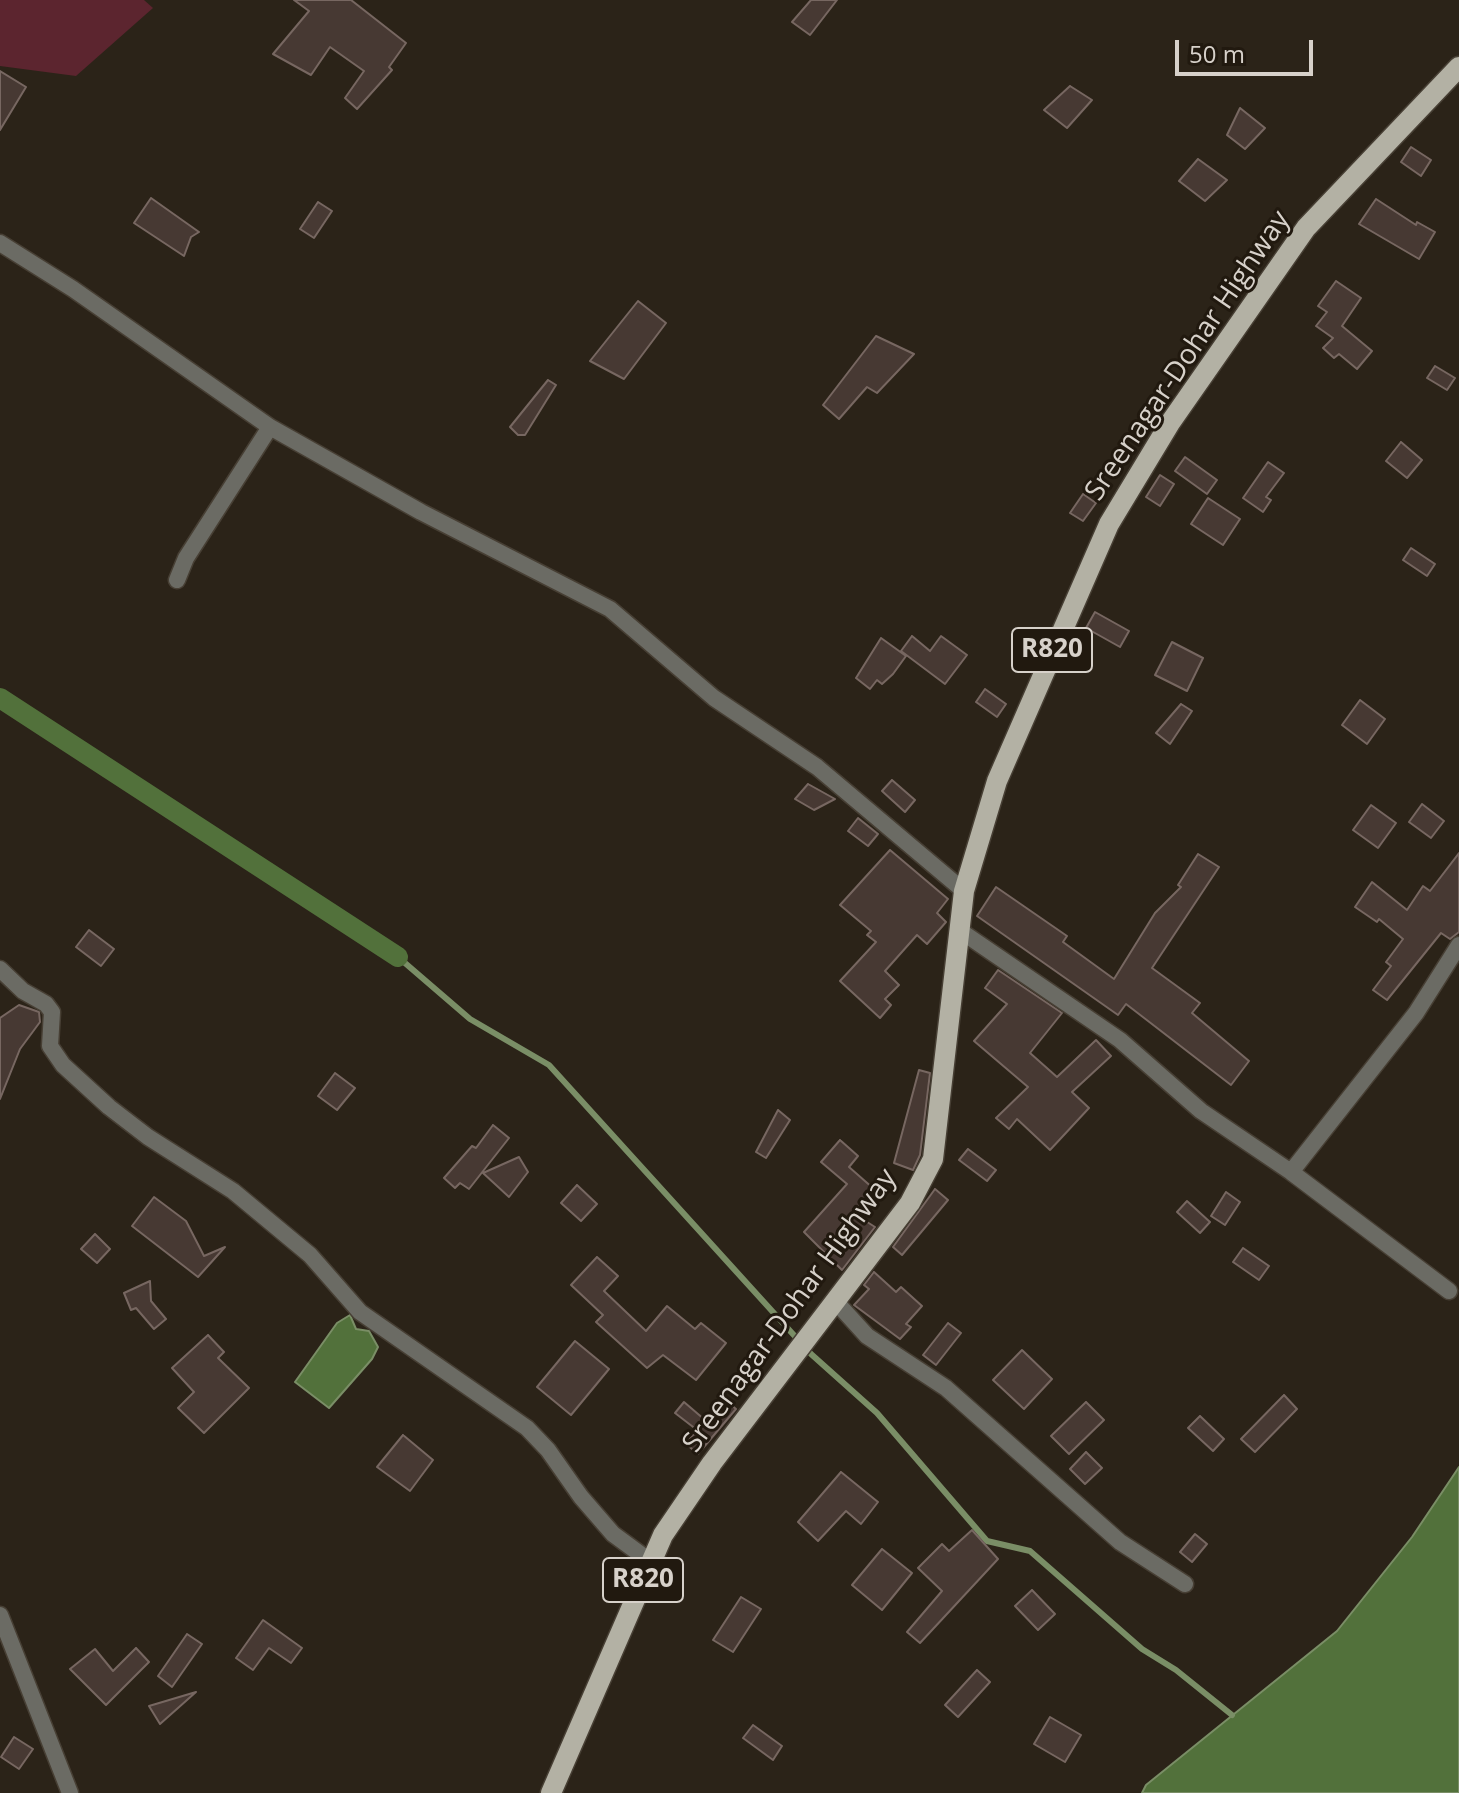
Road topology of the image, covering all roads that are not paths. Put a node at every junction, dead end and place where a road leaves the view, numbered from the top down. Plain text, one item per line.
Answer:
1 (1459, 67) edge
2 (0, 243) edge
3 (270, 427) junction
4 (177, 580) dead end
5 (964, 891) junction
6 (959, 930) junction
7 (1459, 945) edge
8 (0, 969) edge
9 (1291, 1172) junction
10 (1449, 1291) dead end
11 (832, 1310) junction
12 (651, 1562) junction
13 (1185, 1584) dead end
14 (0, 1615) edge
15 (70, 1793) edge
16 (551, 1793) edge

1 - 5 main road, Sreenagar-Dohar Highway / R820
2 - 3 street
3 - 4 street
3 - 5 street
5 - 6 main road, Sreenagar-Dohar Highway / R820
6 - 9 street
6 - 11 main road, Sreenagar-Dohar Highway / R820
7 - 9 street
8 - 12 street
9 - 10 street
11 - 12 main road, Sreenagar-Dohar Highway / R820
11 - 13 street
12 - 16 main road, Sreenagar-Dohar Highway / R820
14 - 15 street

